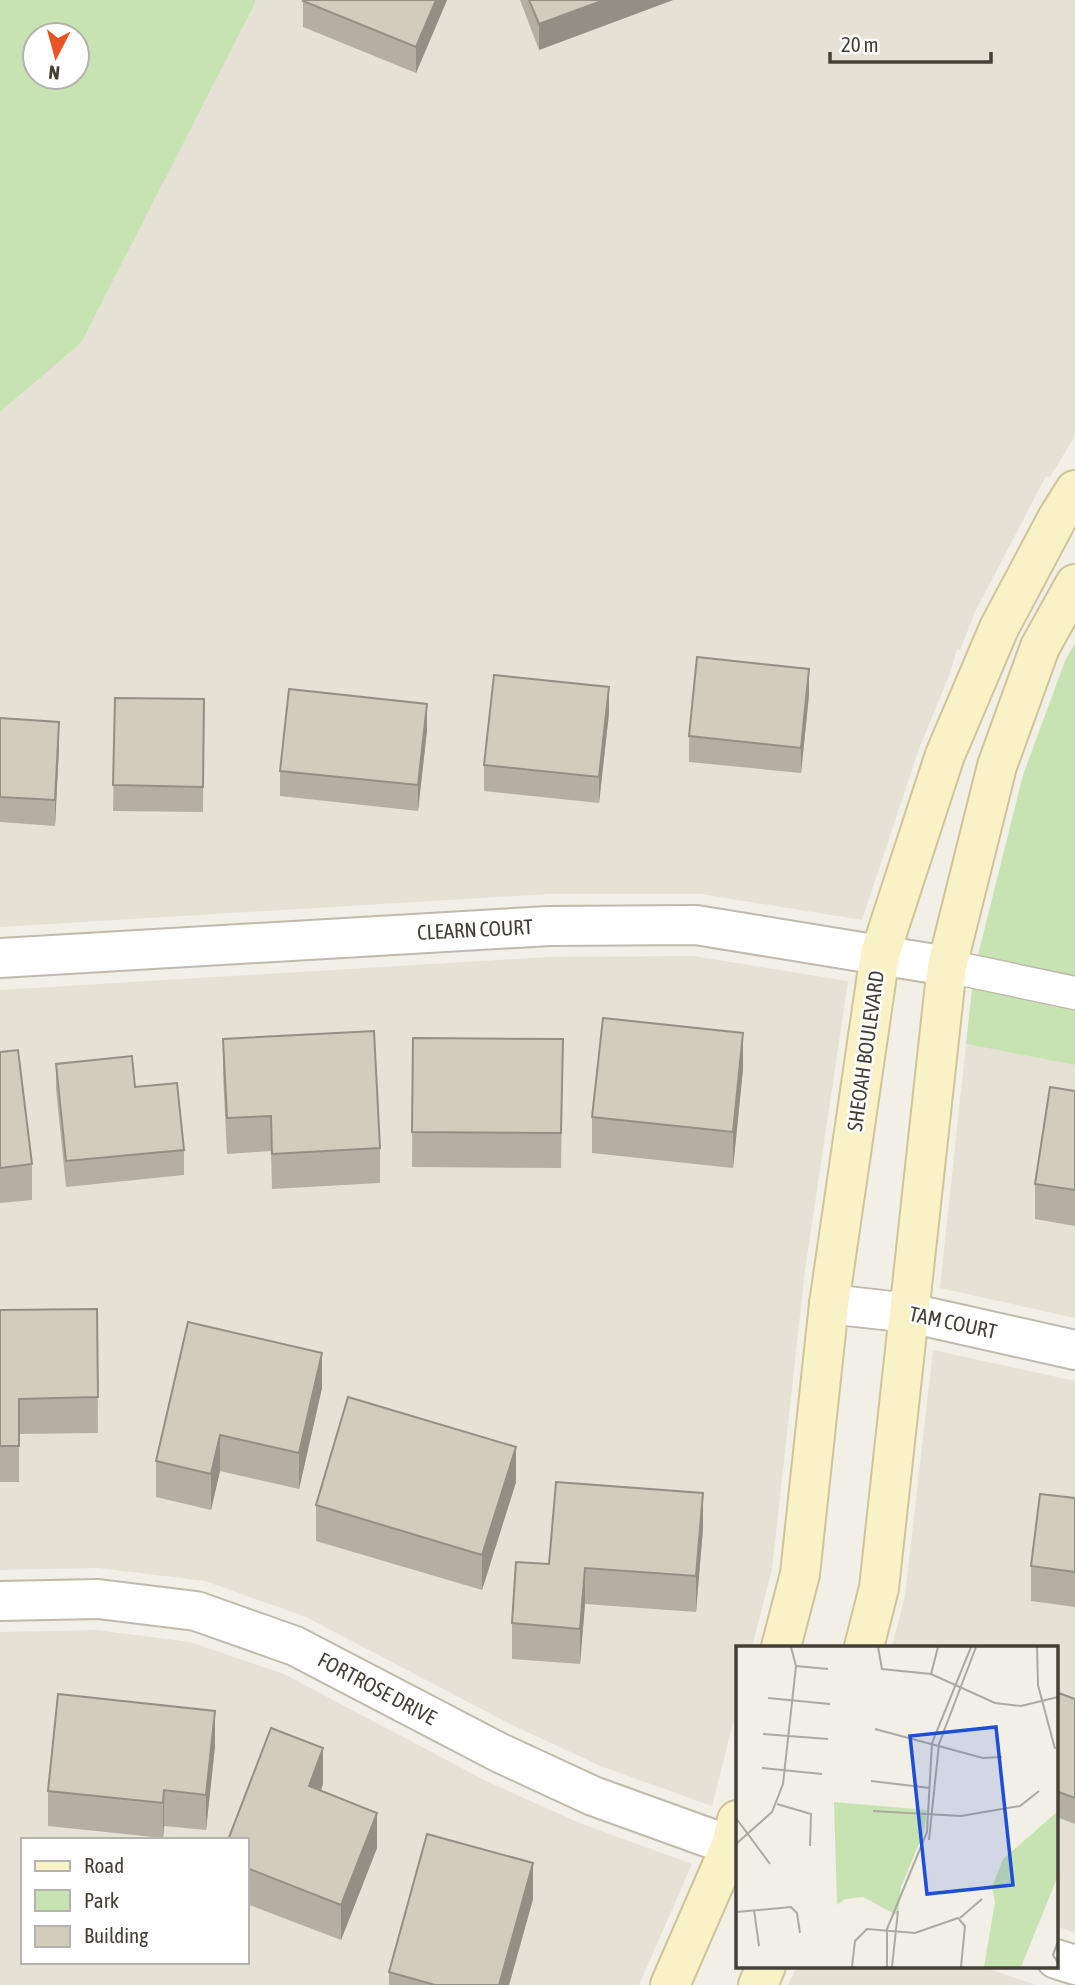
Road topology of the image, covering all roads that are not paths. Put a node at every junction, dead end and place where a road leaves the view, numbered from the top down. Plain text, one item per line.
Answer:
1 (1069, 511) edge
2 (1075, 584) edge
3 (974, 688) junction
4 (1019, 704) junction
5 (880, 954) junction
6 (0, 958) edge
7 (947, 966) junction
8 (1075, 993) edge
9 (830, 1304) junction
10 (910, 1313) junction
11 (1075, 1350) edge
12 (0, 1601) edge
13 (781, 1646) edge
14 (864, 1646) edge
15 (735, 1838) edge
16 (1058, 1960) edge
17 (1075, 1965) edge
18 (765, 1968) edge
19 (670, 1985) edge
20 (758, 1985) edge

1 - 3 street, SHEOAH BOULEVARD
2 - 4 street
3 - 4 street
3 - 5 street, SHEOAH BOULEVARD
4 - 7 street
5 - 6 street, CLEARN COURT
5 - 7 street, CLEARN COURT
5 - 9 street, SHEOAH BOULEVARD
7 - 8 lane
7 - 10 street
9 - 10 street, TAM COURT
9 - 13 street, SHEOAH BOULEVARD
10 - 11 street, TAM COURT
10 - 14 street
12 - 15 street, FORTROSE DRIVE
15 - 19 street
16 - 17 street
18 - 20 street

